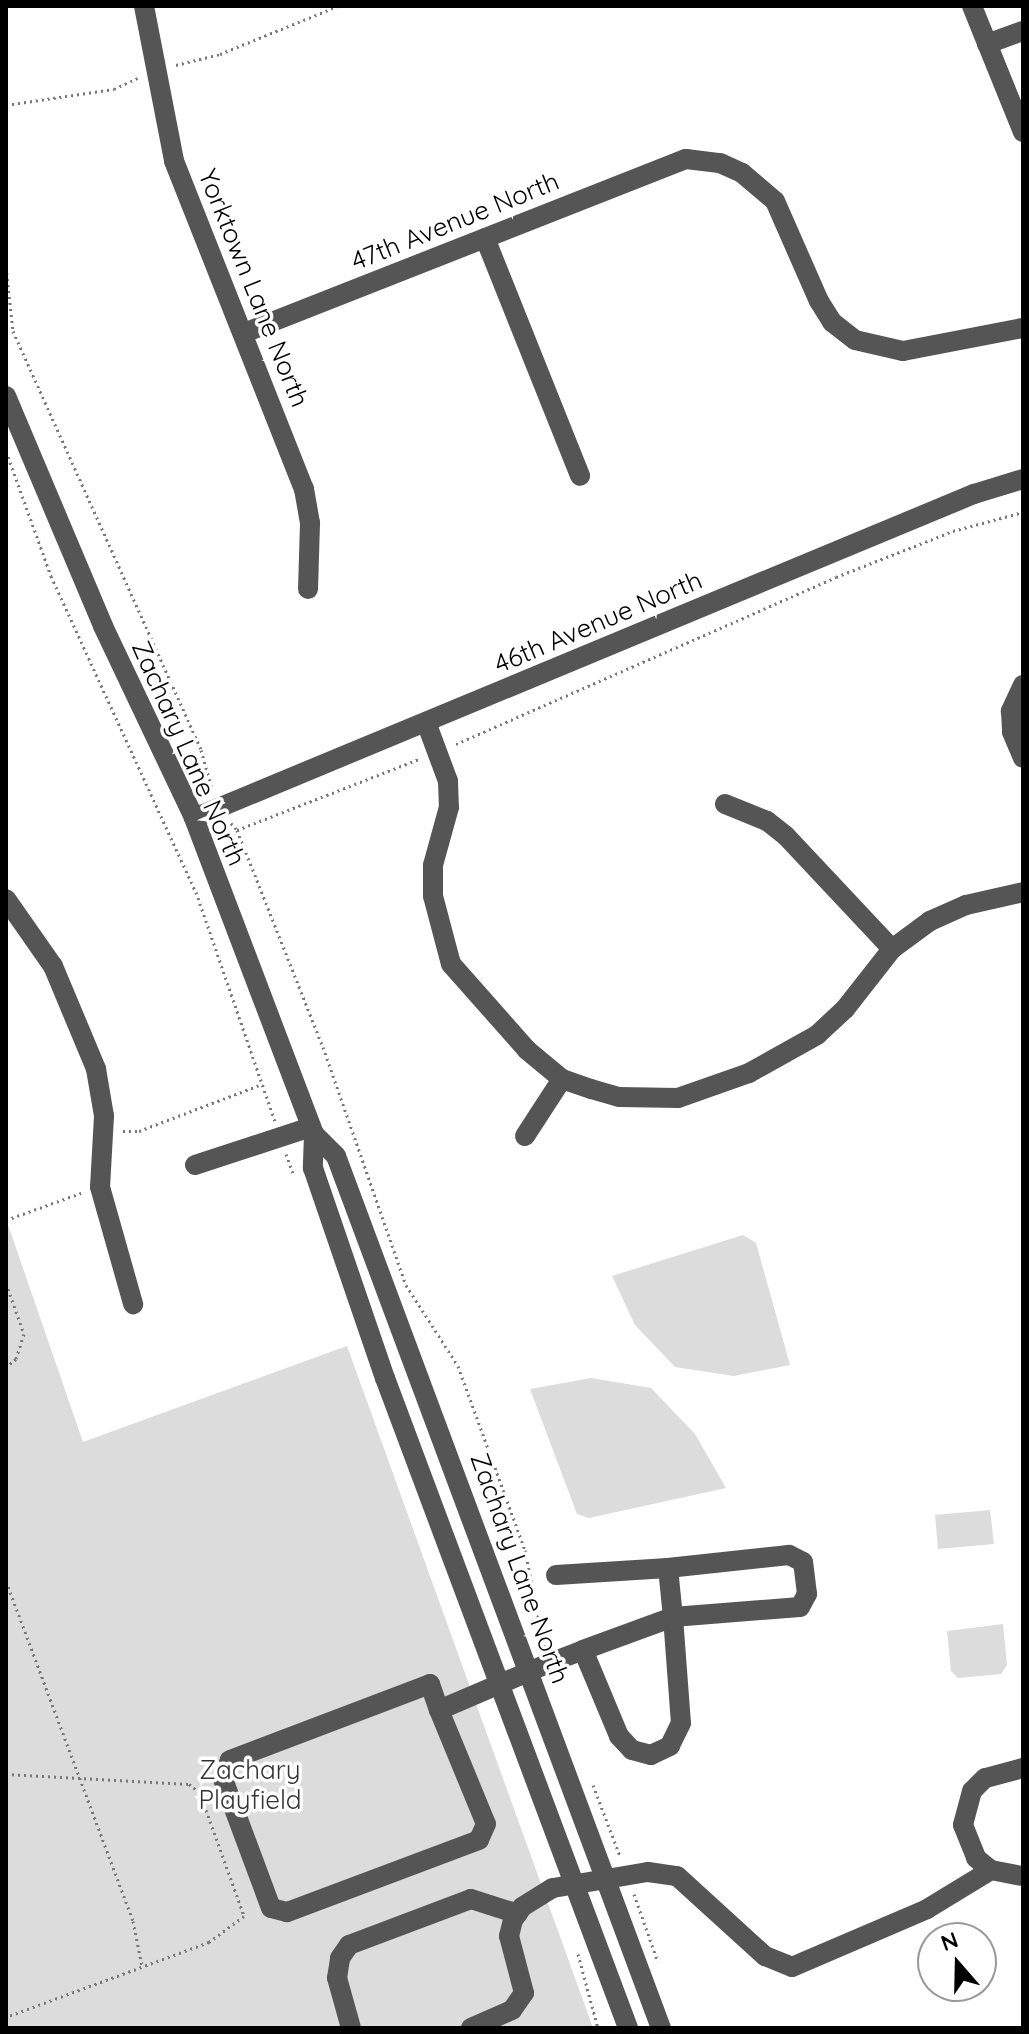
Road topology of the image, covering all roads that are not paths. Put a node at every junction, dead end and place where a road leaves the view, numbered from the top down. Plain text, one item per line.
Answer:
1 (144, 6) edge
2 (972, 6) edge
3 (1023, 31) edge
4 (987, 44) junction
5 (1023, 132) edge
6 (485, 238) junction
7 (1023, 328) edge
8 (244, 333) junction
9 (6, 396) edge
10 (580, 476) dead end
11 (1023, 479) edge
12 (308, 589) dead end
13 (1023, 685) edge
14 (426, 722) junction
15 (1023, 758) edge
16 (725, 804) dead end
17 (194, 818) junction
18 (1023, 892) edge
19 (6, 899) edge
20 (892, 949) junction
21 (562, 1079) junction
22 (313, 1130) junction
23 (525, 1136) dead end
24 (195, 1165) dead end
25 (133, 1304) dead end
26 (668, 1568) junction
27 (556, 1575) dead end
28 (673, 1617) junction
29 (583, 1650) junction
30 (540, 1669) junction
31 (499, 1686) junction
32 (439, 1710) junction
33 (1023, 1768) edge
34 (991, 1870) junction
35 (1023, 1876) edge
36 (618, 1878) junction
37 (574, 1882) junction
38 (518, 1914) junction
39 (516, 2019) edge
40 (351, 2028) edge
41 (471, 2028) edge
42 (628, 2028) edge
43 (661, 2028) edge

1 - 8 street, Yorktown Lane North
2 - 4 street
3 - 4 street
4 - 5 street
6 - 7 street, 47th Avenue North
6 - 8 street, 47th Avenue North
6 - 10 street
8 - 12 street, Yorktown Lane North
9 - 17 street, Zachary Lane North
11 - 14 street, 46th Avenue North
13 - 15 street
14 - 17 street, 46th Avenue North
14 - 21 street
16 - 20 street
17 - 22 street, Zachary Lane North
18 - 20 street
19 - 25 street
20 - 21 street
21 - 23 street
22 - 24 street
22 - 30 street, Zachary Lane North
22 - 31 street, Zachary Lane North
26 - 27 street
26 - 28 street
26 - 28 street
28 - 29 street
28 - 29 street
29 - 30 street
30 - 31 street
30 - 36 street, Zachary Lane North
31 - 32 street
31 - 37 street, Zachary Lane North
32 - 32 street
33 - 34 street
34 - 35 street
34 - 36 street
36 - 37 street
36 - 43 street, Zachary Lane North
37 - 38 street
37 - 42 street, Zachary Lane North
38 - 39 street
38 - 40 street
39 - 41 street

